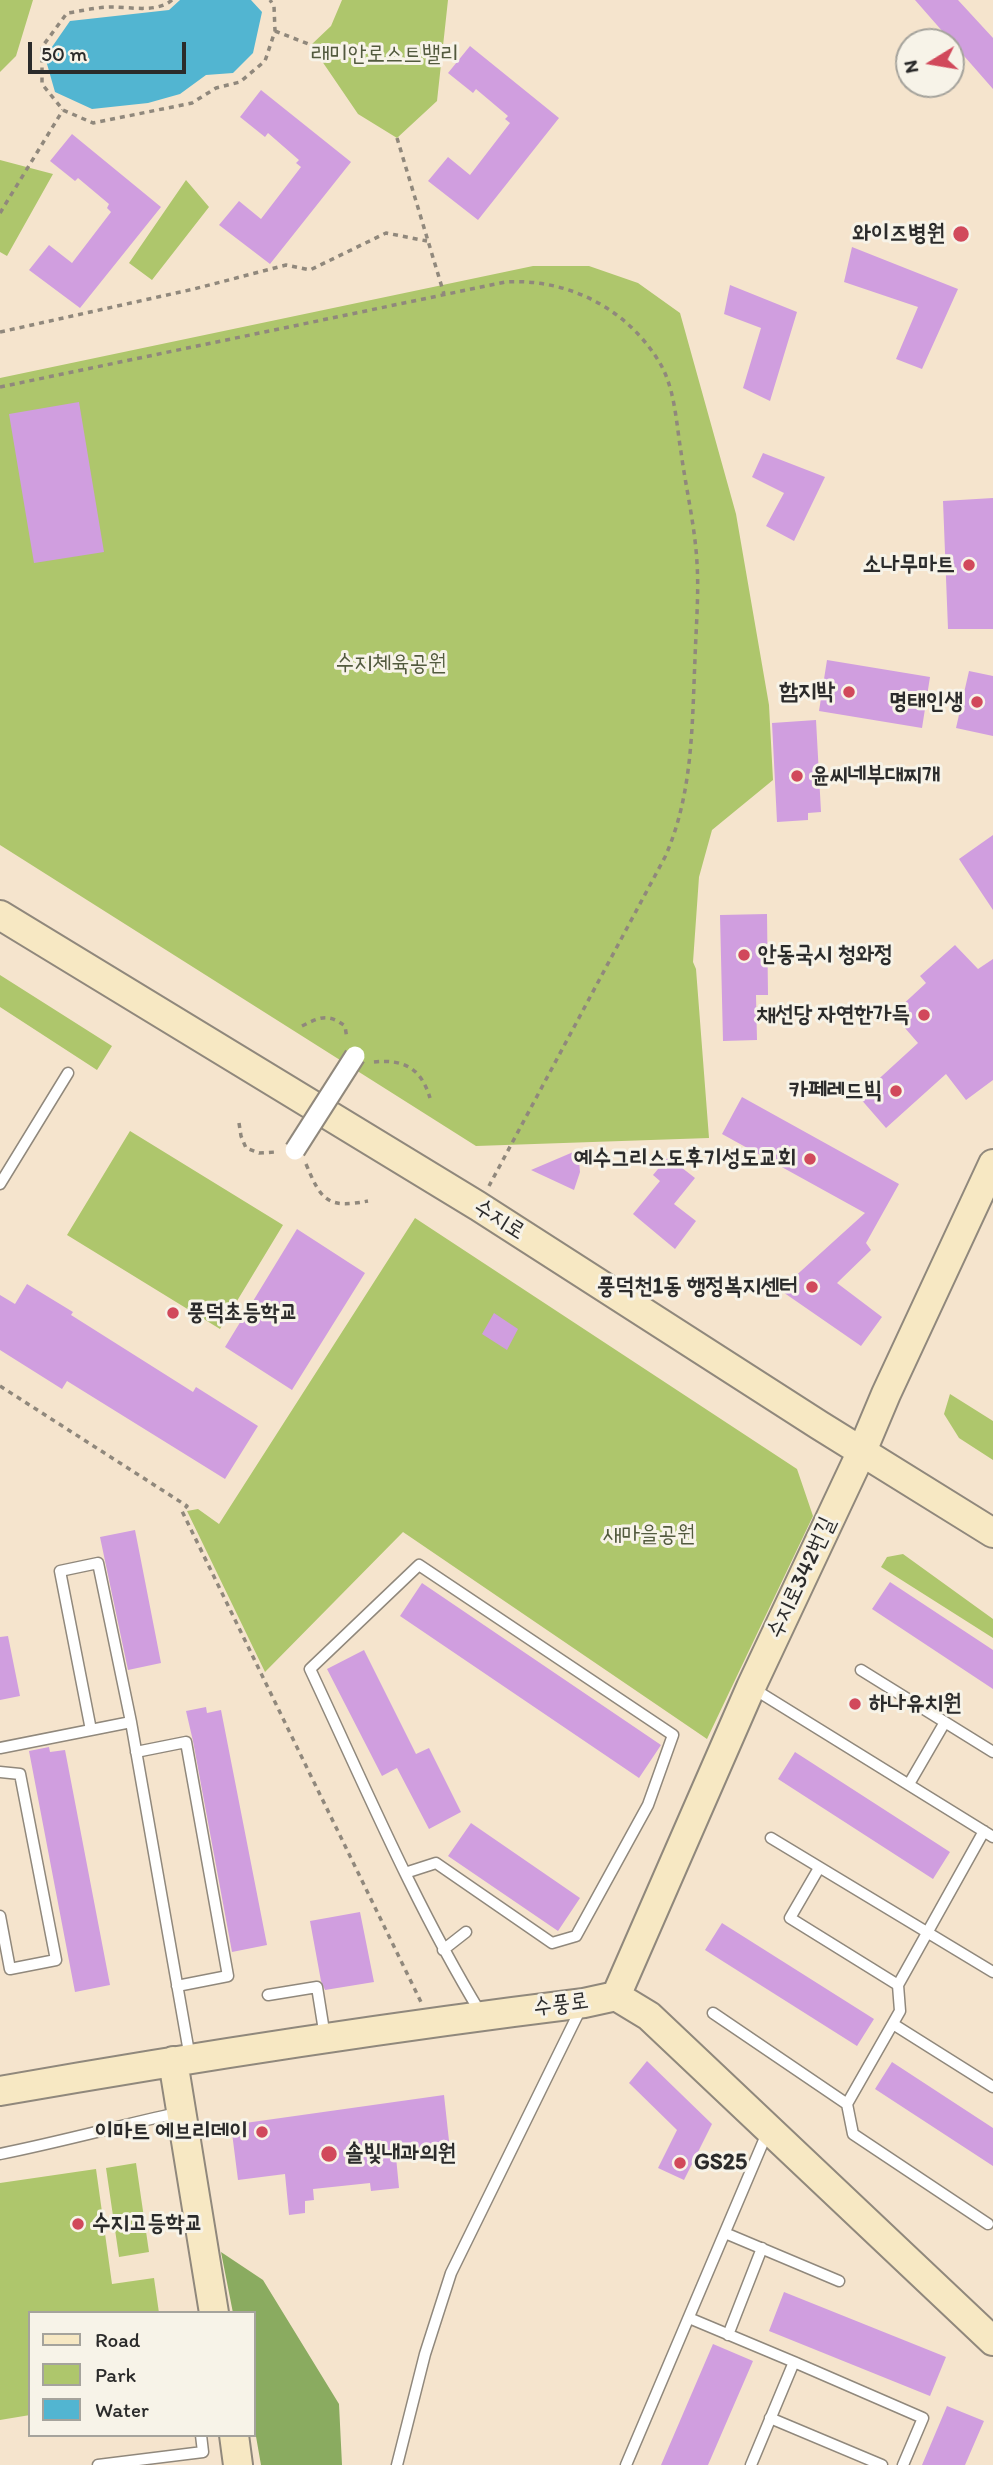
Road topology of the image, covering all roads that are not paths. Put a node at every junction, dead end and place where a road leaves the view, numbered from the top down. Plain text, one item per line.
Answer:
1 (0, 915) edge
2 (355, 1056) road end
3 (68, 1073) dead end
4 (295, 1150) road end
5 (993, 1164) edge
6 (0, 1184) edge
7 (862, 1451) junction
8 (993, 1533) edge
9 (861, 1670) dead end
10 (751, 1687) junction
11 (131, 1722) junction
12 (945, 1722) junction
13 (91, 1730) junction
14 (0, 1748) edge
15 (136, 1752) junction
16 (993, 1752) edge
17 (0, 1772) edge
18 (909, 1784) junction
19 (989, 1834) edge
20 (771, 1838) dead end
21 (819, 1868) junction
22 (405, 1872) junction
23 (0, 1916) edge
24 (928, 1931) junction
25 (466, 1932) dead end
26 (443, 1950) junction
27 (993, 1972) edge
28 (898, 1985) junction
29 (177, 1986) junction
30 (268, 1996) dead end
31 (617, 1996) junction
32 (584, 2003) junction
33 (713, 2013) dead end
34 (482, 2016) junction
35 (893, 2024) junction
36 (325, 2038) junction
37 (181, 2060) junction
38 (993, 2087) edge
39 (0, 2091) edge
40 (847, 2104) junction
41 (181, 2112) junction
42 (769, 2130) junction
43 (0, 2154) edge
44 (988, 2224) dead end
45 (725, 2233) junction
46 (762, 2248) junction
47 (839, 2281) dead end
48 (209, 2283) junction
49 (202, 2311) edge
50 (214, 2311) edge
51 (689, 2318) junction
52 (728, 2335) junction
53 (993, 2341) edge
54 (794, 2362) junction
55 (770, 2418) junction
56 (201, 2437) edge
57 (234, 2437) edge
58 (98, 2465) edge
59 (239, 2465) edge
60 (397, 2465) edge
61 (626, 2465) edge
62 (751, 2465) edge
63 (882, 2465) edge
64 (903, 2465) edge

1 - 7 street, 수지로
2 - 4 street, bridge
3 - 6 lane
5 - 7 street, 수지로342번길
7 - 8 street, 수지로
7 - 10 street, 수지로342번길
9 - 12 lane
10 - 18 lane
10 - 31 street, 수지로342번길
11 - 13 lane
11 - 13 lane
11 - 15 lane
12 - 16 lane
12 - 18 lane
13 - 14 lane
15 - 29 lane
15 - 29 lane
17 - 23 lane
18 - 19 lane
19 - 24 lane
20 - 21 lane
21 - 24 lane
21 - 28 lane
22 - 22 lane
22 - 26 lane
24 - 27 lane
24 - 28 lane
25 - 26 lane
26 - 34 lane
28 - 35 lane
29 - 37 lane
30 - 36 lane
31 - 32 street, 수풍로
31 - 42 street, 수풍로
32 - 34 street, 수풍로
32 - 60 lane
33 - 40 lane
34 - 36 street, 수풍로
35 - 38 lane
35 - 40 lane
36 - 37 street, 수풍로
37 - 39 street, 수풍로
37 - 41 street
40 - 44 lane
41 - 43 lane
41 - 48 street
42 - 45 lane
42 - 53 street, 수풍로
45 - 46 lane
45 - 51 lane
46 - 47 lane
46 - 52 lane
48 - 49 lane
48 - 50 street
51 - 52 lane
51 - 61 lane
52 - 54 lane
54 - 55 lane
54 - 64 lane
55 - 62 lane
55 - 63 lane
56 - 58 lane
57 - 59 street

